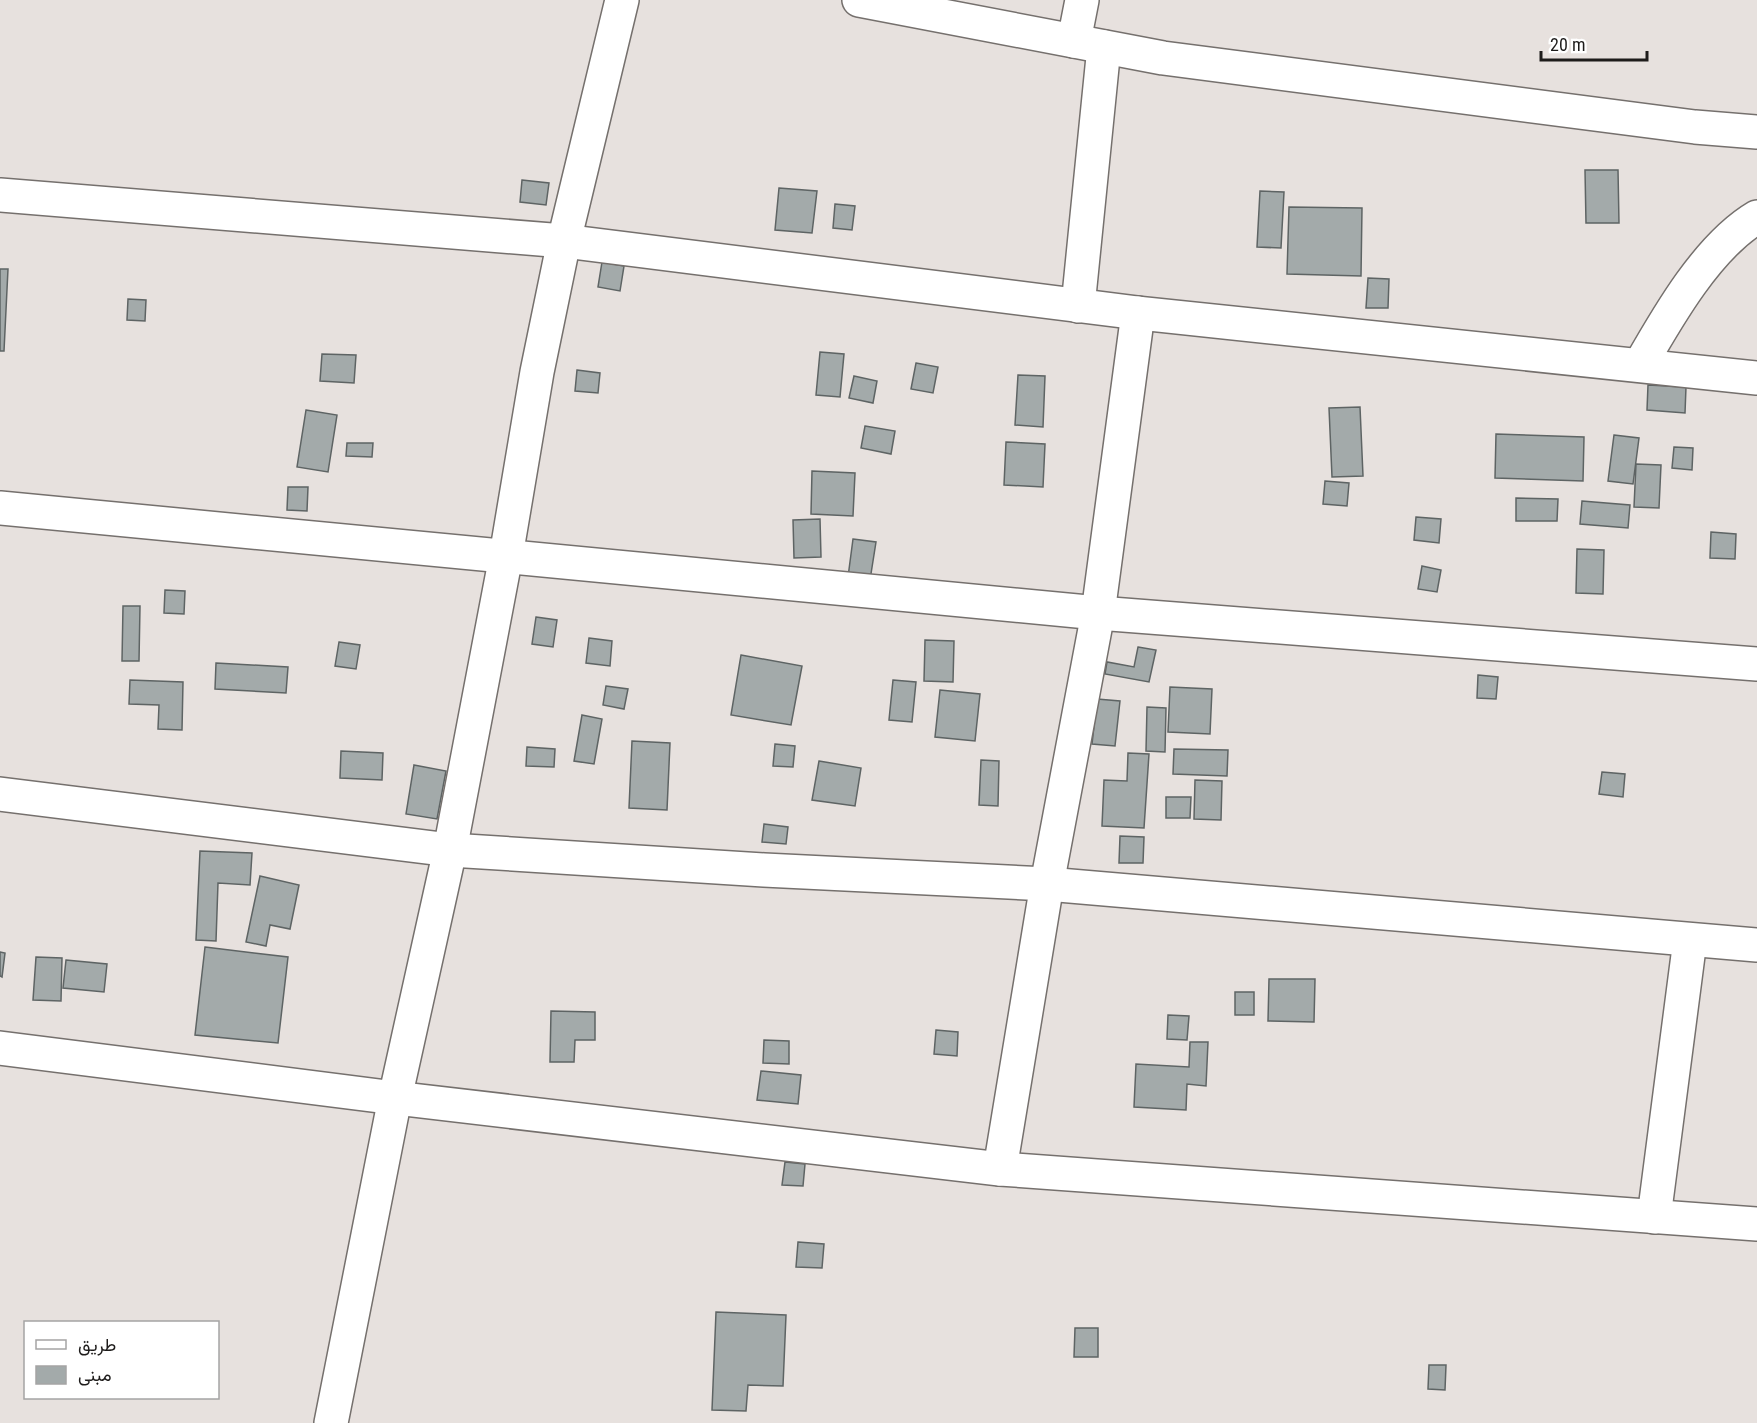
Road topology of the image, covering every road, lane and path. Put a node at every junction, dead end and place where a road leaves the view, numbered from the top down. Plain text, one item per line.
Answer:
1 (622, 0) edge
2 (859, 0) edge
3 (1082, 0) edge
4 (1089, 44) junction
5 (1757, 132) edge
6 (0, 195) edge
7 (1757, 217) edge
8 (564, 241) junction
9 (1078, 306) junction
10 (1138, 313) junction
11 (1640, 365) junction
12 (1757, 378) edge
13 (0, 508) edge
14 (506, 556) junction
15 (1098, 613) junction
16 (1757, 664) edge
17 (0, 794) edge
18 (450, 850) junction
19 (1047, 884) junction
20 (1690, 940) junction
21 (1757, 945) edge
22 (0, 1048) edge
23 (395, 1098) junction
24 (1000, 1169) junction
25 (1654, 1217) junction
26 (1757, 1224) edge
27 (331, 1423) edge

1 - 8 street
2 - 4 street
3 - 4 street
4 - 5 street
4 - 9 street
6 - 8 street
7 - 11 street
8 - 9 street
8 - 14 street
9 - 10 street
10 - 11 street
10 - 15 street
11 - 12 street
13 - 14 street
14 - 15 street
14 - 18 street
15 - 16 street
15 - 19 street
17 - 18 street
18 - 19 street
18 - 23 street
19 - 20 street
19 - 24 street
20 - 21 street
20 - 25 street
22 - 23 street
23 - 24 street
23 - 27 street
24 - 25 street
25 - 26 street

